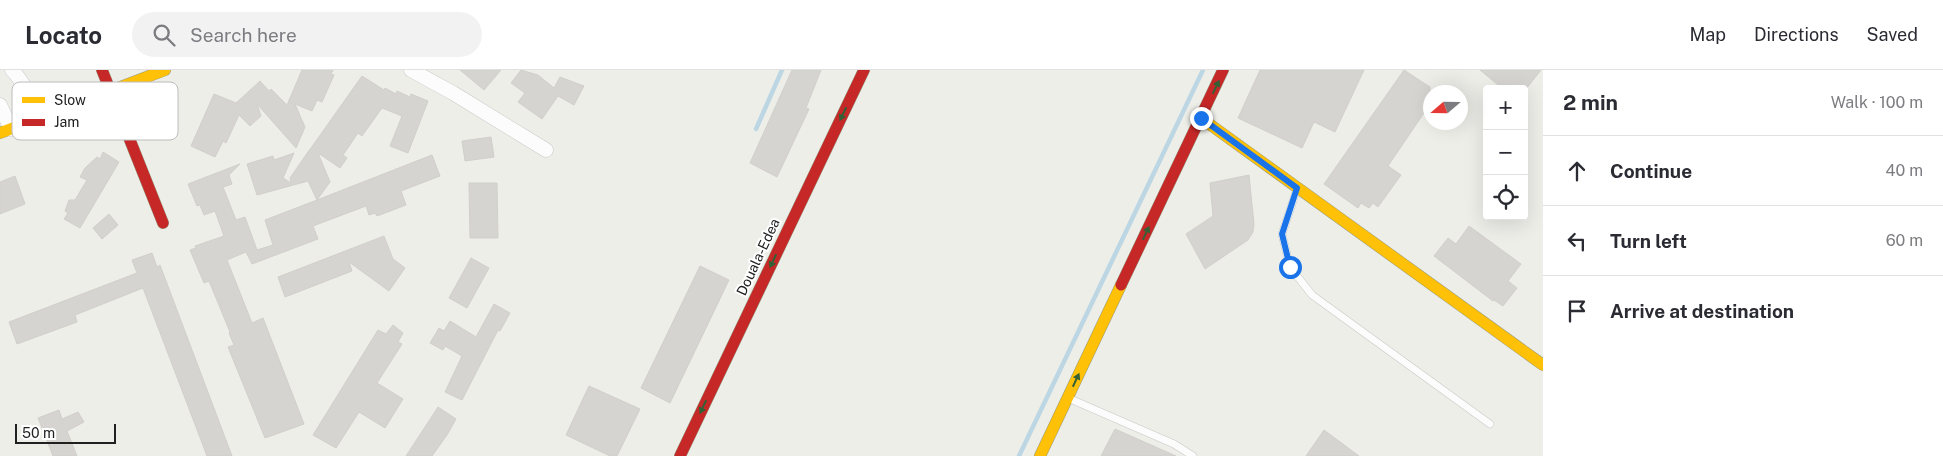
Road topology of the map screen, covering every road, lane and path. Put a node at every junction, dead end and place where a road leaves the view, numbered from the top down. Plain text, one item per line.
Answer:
1 (12, 70) edge
2 (102, 70) edge
3 (165, 70) edge
4 (411, 70) edge
5 (864, 70) edge
6 (1224, 70) edge
7 (22, 82) edge
8 (107, 82) edge
9 (133, 82) edge
10 (0, 105) edge
11 (1201, 118) junction
12 (5, 131) edge
13 (131, 140) edge
14 (546, 150) dead end
15 (1297, 188) junction
16 (163, 223) dead end
17 (1543, 365) edge
18 (1068, 398) junction
19 (1490, 424) dead end
20 (680, 456) edge
21 (1040, 456) edge
22 (1193, 456) edge

1 - 7 street
2 - 8 main road
3 - 9 main road
4 - 14 street
5 -> 20 main road, Douala-Edea
11 -> 6 main road
10 - 12 street
11 - 15 main road
18 -> 11 main road
13 - 16 main road
15 - 17 main road
15 - 19 lane
18 - 21 main road
18 - 22 lane

